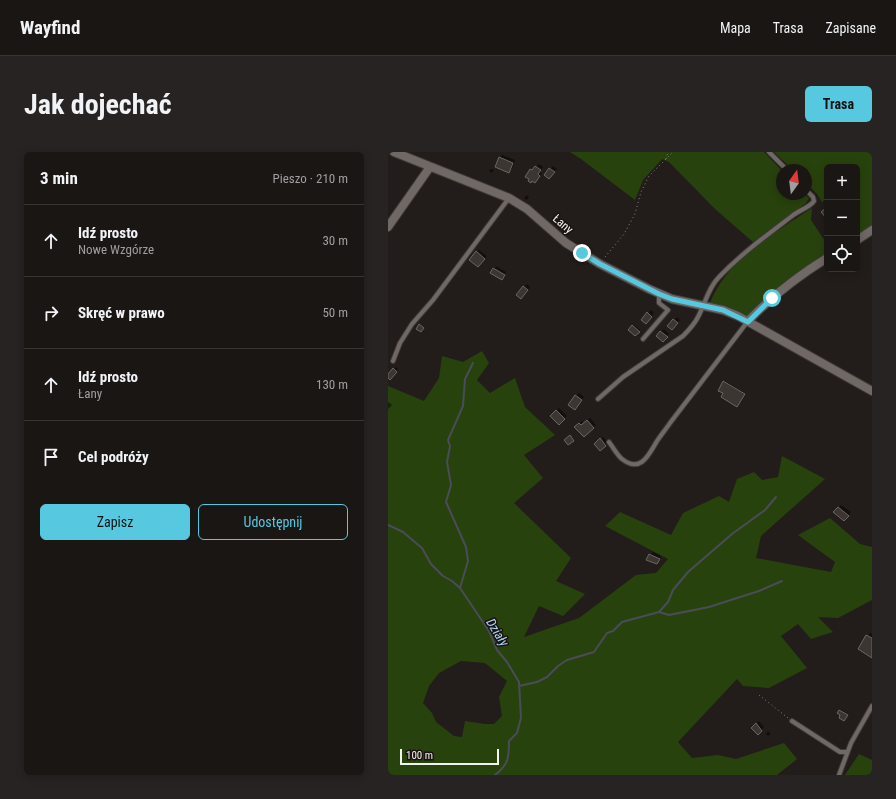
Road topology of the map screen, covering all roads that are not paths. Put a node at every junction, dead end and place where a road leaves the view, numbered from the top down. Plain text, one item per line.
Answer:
1 (394, 152) edge
2 (769, 152) edge
3 (781, 164) edge
4 (430, 167) junction
5 (812, 197) edge
6 (509, 198) junction
7 (388, 227) edge
8 (872, 230) edge
9 (860, 238) edge
10 (824, 260) edge
11 (659, 294) junction
12 (703, 306) junction
13 (748, 322) junction
14 (644, 339) dead end
15 (393, 361) dead end
16 (872, 391) edge
17 (598, 399) dead end
18 (609, 442) dead end
19 (872, 706) edge
20 (792, 721) road end
21 (847, 752) junction
22 (839, 775) edge

1 - 4 street, Łany
2 - 3 lane
4 - 6 street, Łany
4 - 7 street
5 - 12 lane
6 - 11 street, Łany
6 - 15 lane
8 - 9 street
10 - 13 street
11 - 12 street, Łany
11 - 14 lane
12 - 13 street, Łany
12 - 17 lane
13 - 16 street, Łany
13 - 18 lane
19 - 21 lane
20 - 21 lane
21 - 22 lane

